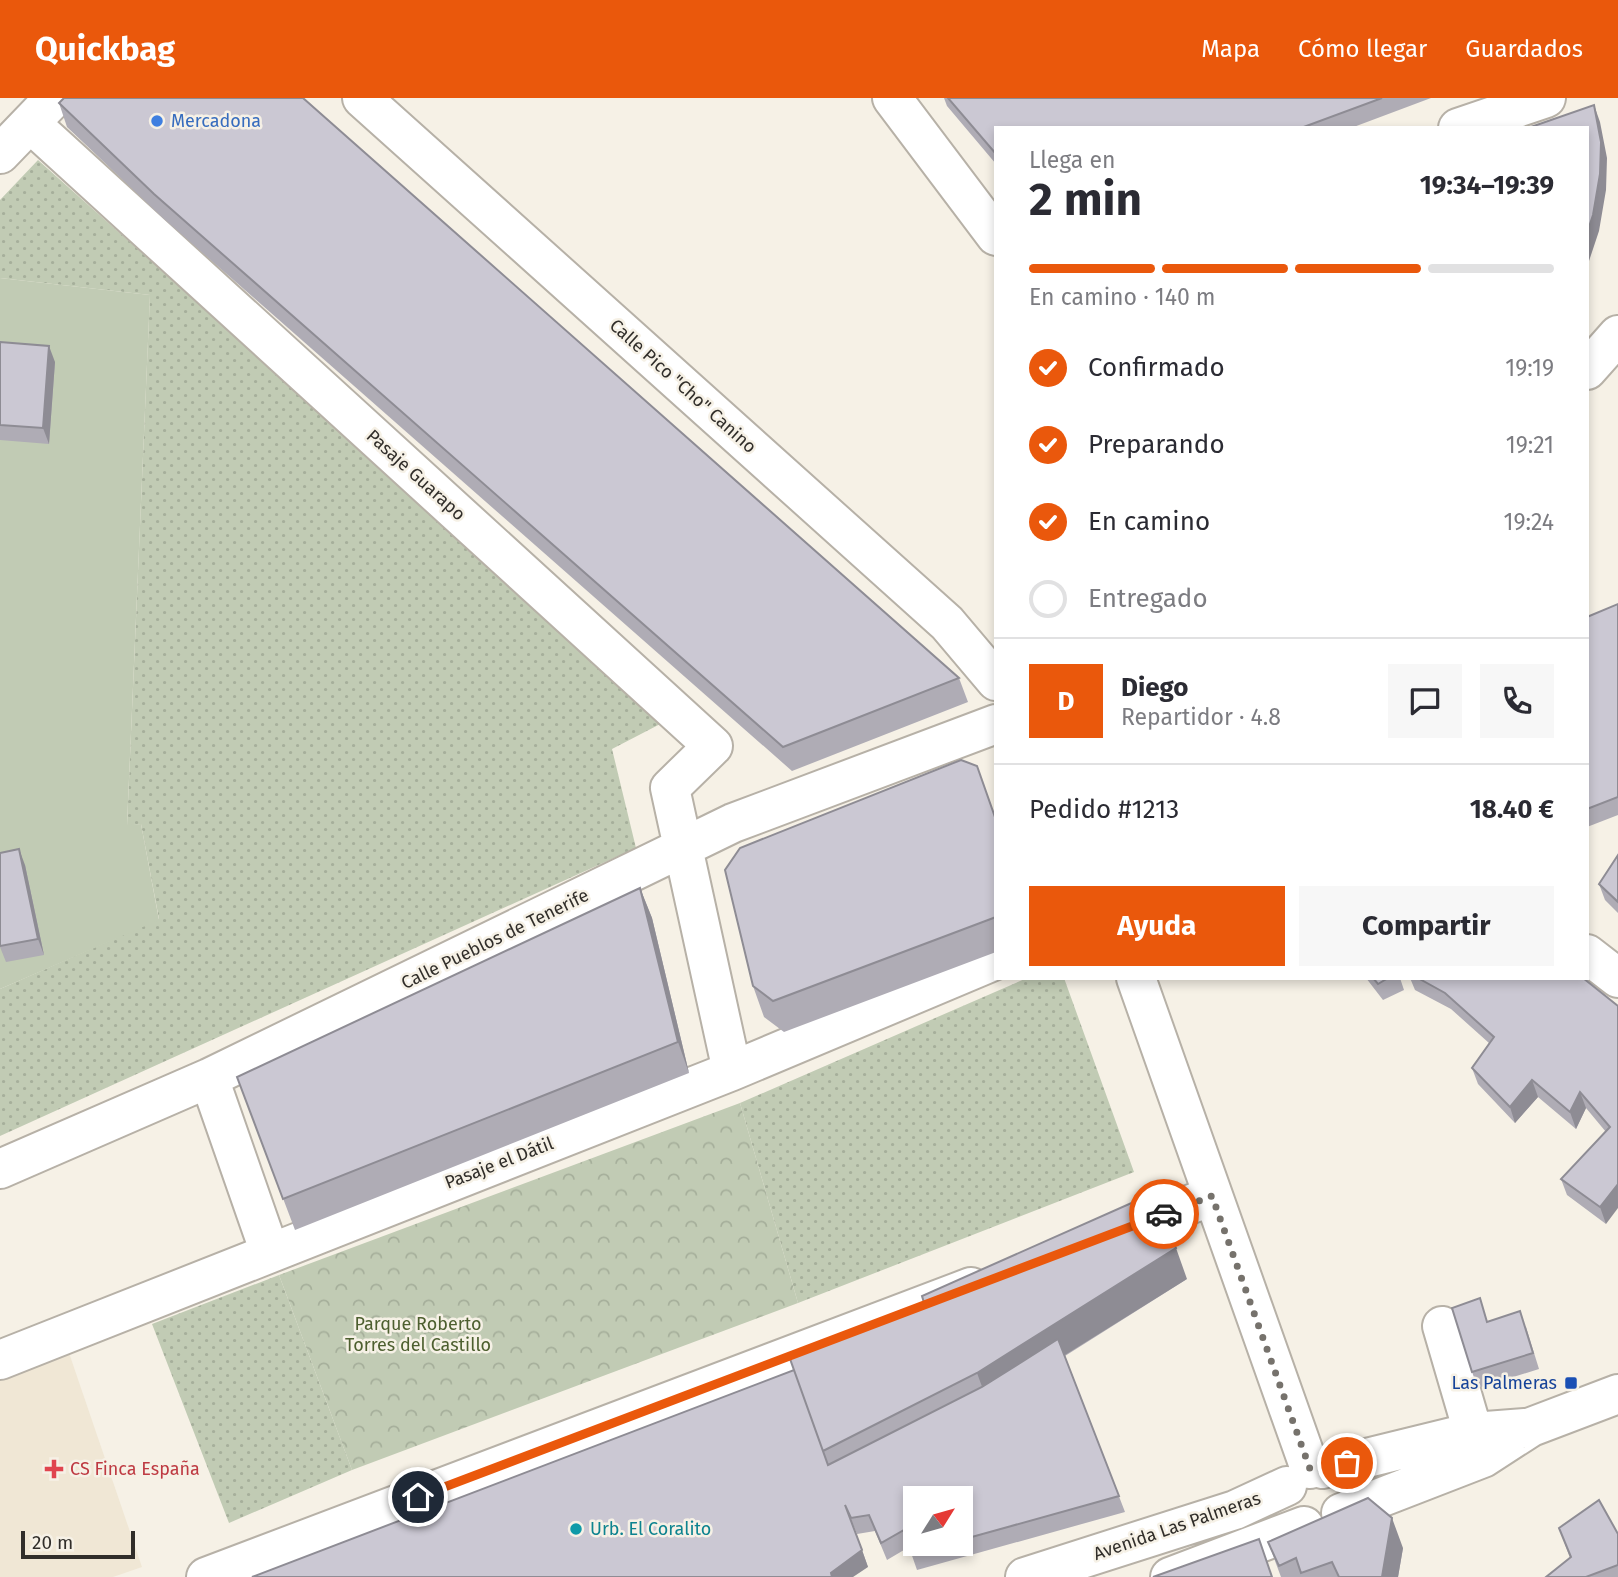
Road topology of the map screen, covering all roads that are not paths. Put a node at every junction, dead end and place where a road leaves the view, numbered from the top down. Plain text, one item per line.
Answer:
1 (362, 98) edge
2 (892, 98) edge
3 (1546, 98) edge
4 (42, 110) edge
5 (1464, 126) edge
6 (0, 154) edge
7 (994, 233) edge
8 (1618, 335) edge
9 (1589, 368) edge
10 (994, 679) edge
11 (994, 724) edge
12 (683, 848) junction
13 (1589, 956) edge
14 (994, 961) edge
15 (1618, 978) edge
16 (1137, 980) edge
17 (733, 1071) junction
18 (209, 1078) junction
19 (0, 1169) edge
20 (1212, 1196) junction
21 (1084, 1245) edge
22 (270, 1252) junction
23 (1007, 1274) edge
24 (1442, 1326) dead end
25 (0, 1360) edge
26 (1618, 1394) edge
27 (1548, 1420) junction
28 (1473, 1433) junction
29 (1306, 1475) junction
30 (1341, 1513) junction
31 (1304, 1526) junction
32 (206, 1577) edge
33 (1026, 1577) edge
34 (1170, 1577) edge

1 - 10 street, Calle Pico "Cho" Canino
2 - 7 street
3 - 5 street
4 - 6 street
4 - 12 street, Pasaje Guarapo
8 - 9 street
11 - 12 street, Calle Pueblos de Tenerife
12 - 17 street
12 - 18 street, Calle Pueblos de Tenerife
13 - 15 street
14 - 17 street, Pasaje el Dátil
16 - 20 street
17 - 22 street, Pasaje el Dátil
18 - 19 street, Calle Pueblos de Tenerife
18 - 22 street
20 - 21 street
20 - 29 street
22 - 25 street, Pasaje el Dátil
23 - 32 street
24 - 28 street
26 - 27 street, Avenida Las Palmeras
27 - 28 street, Avenida Las Palmeras
27 - 30 street, Avenida Las Palmeras
28 - 29 street, Avenida Las Palmeras
29 - 30 street
29 - 31 street
29 - 33 street, Avenida Las Palmeras
30 - 31 street
31 - 34 street

